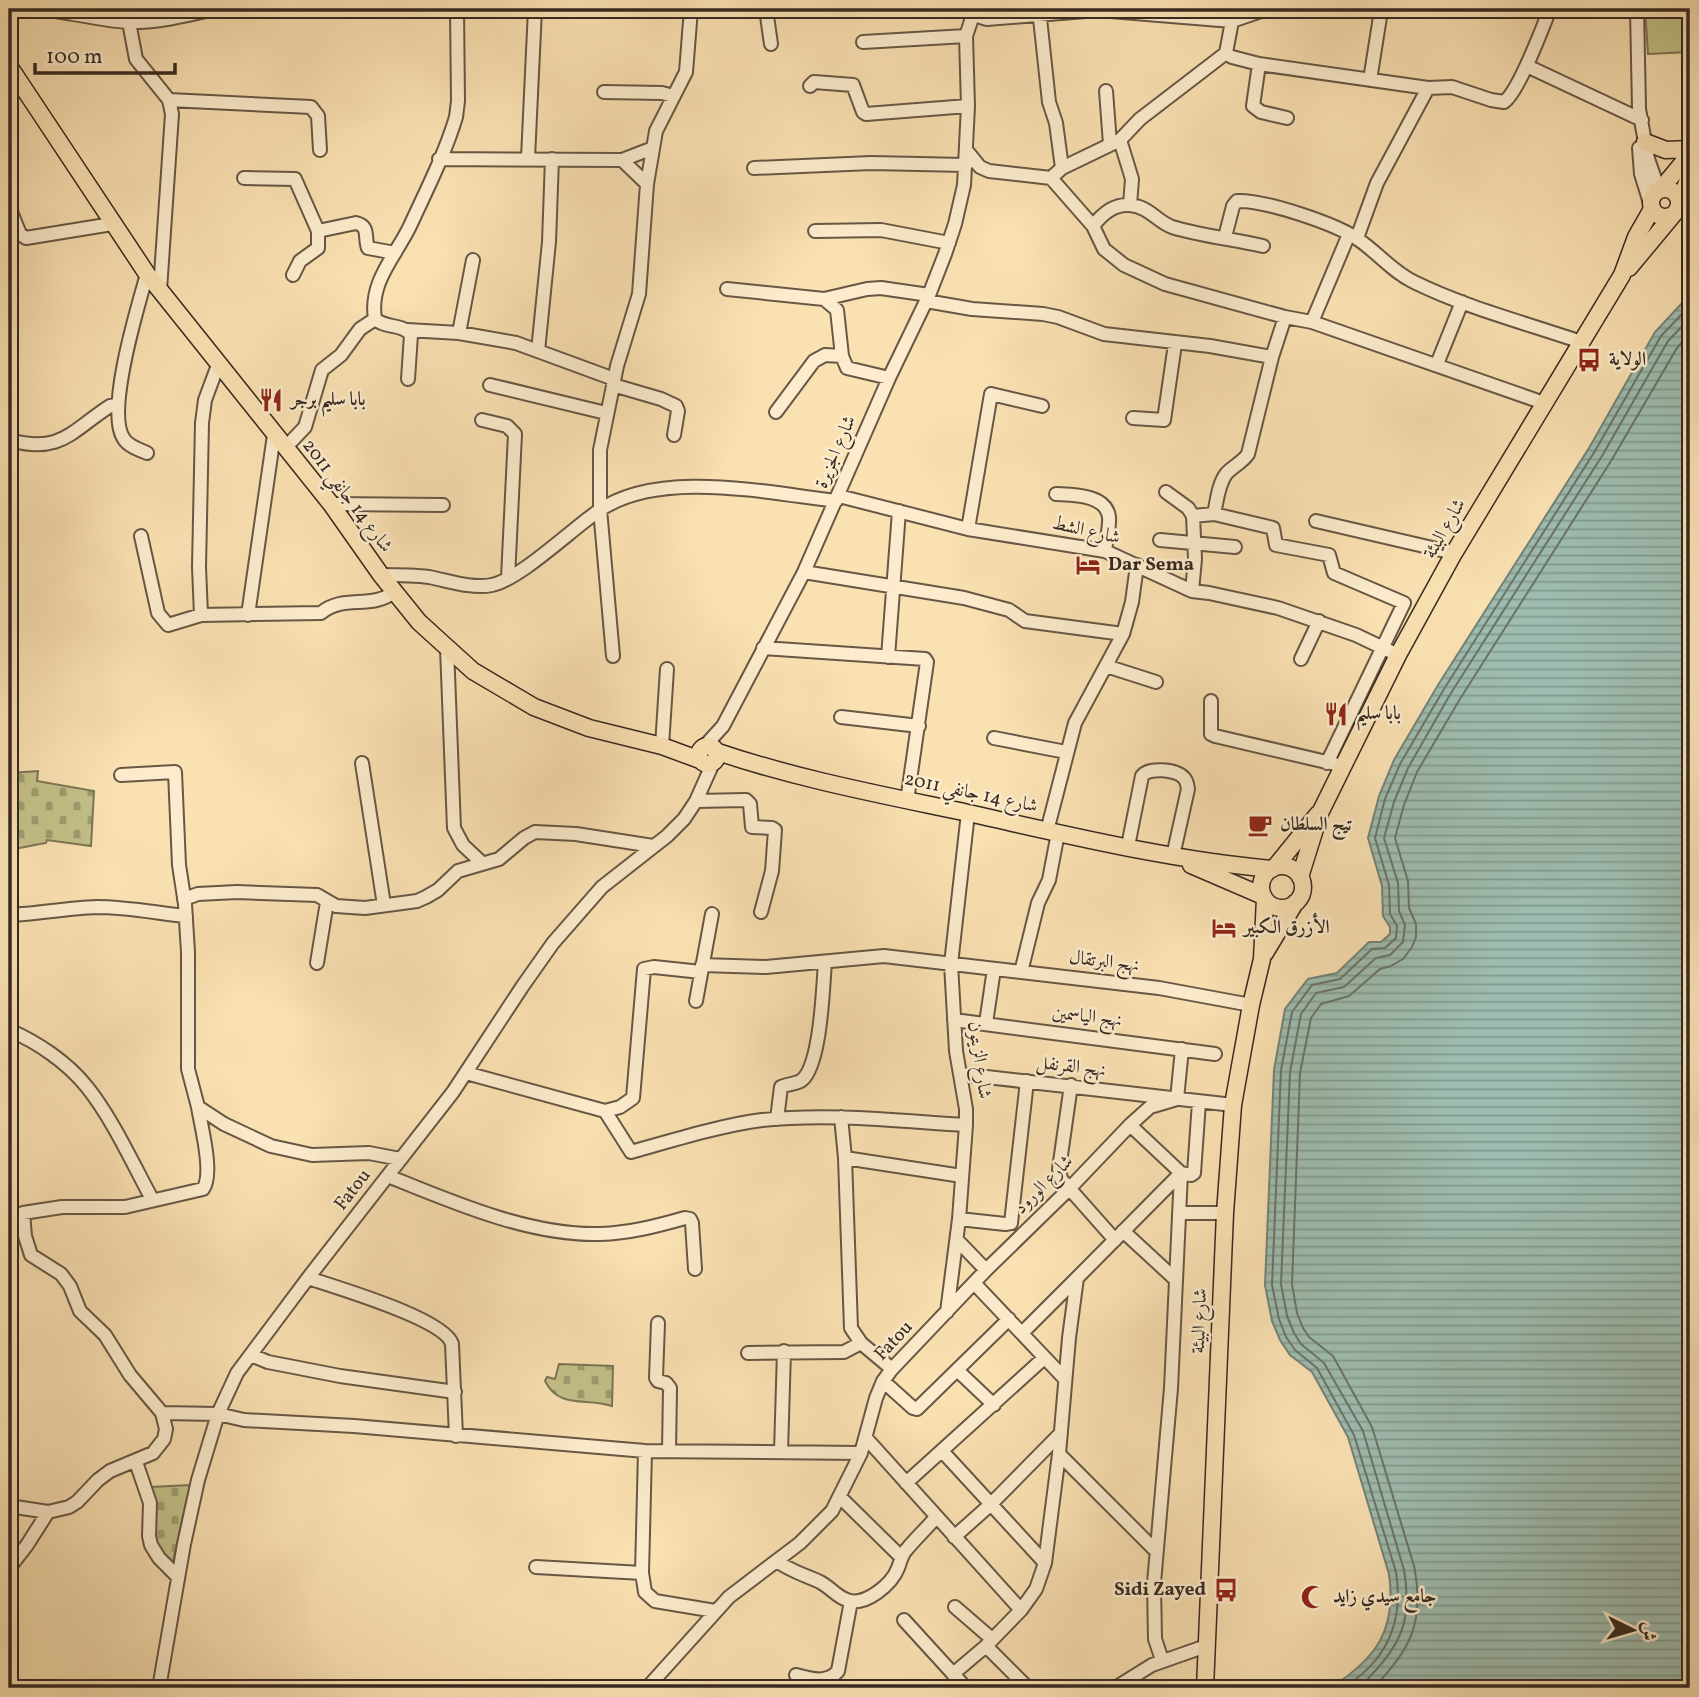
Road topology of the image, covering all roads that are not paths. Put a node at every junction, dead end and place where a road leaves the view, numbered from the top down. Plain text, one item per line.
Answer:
1 (30, 9) edge
2 (36, 9) edge
3 (215, 9) edge
4 (457, 9) edge
5 (535, 9) edge
6 (691, 9) edge
7 (766, 9) edge
8 (1267, 9) edge
9 (1550, 9) edge
10 (1637, 9) edge
11 (973, 10) edge
12 (1098, 10) edge
13 (1040, 11) edge
14 (9, 13) edge
15 (113, 14) edge
16 (1380, 17) dead end
17 (1232, 21) junction
18 (129, 22) junction
19 (966, 36) junction
20 (863, 42) dead end
21 (771, 44) dead end
22 (1226, 53) junction
23 (1259, 64) junction
24 (9, 66) edge
25 (1527, 66) junction
26 (1370, 80) junction
27 (810, 86) dead end
28 (1428, 88) junction
29 (1106, 91) dead end
30 (604, 92) dead end
31 (673, 96) junction
32 (169, 100) junction
33 (968, 106) junction
34 (1640, 117) junction
35 (1287, 118) dead end
36 (1115, 142) junction
37 (1645, 142) junction
38 (653, 148) junction
39 (320, 150) dead end
40 (967, 151) junction
41 (1690, 151) edge
42 (528, 158) junction
43 (439, 159) junction
44 (552, 159) junction
45 (622, 160) junction
46 (966, 164) junction
47 (754, 168) dead end
48 (1062, 168) junction
49 (989, 172) junction
50 (1690, 175) edge
51 (244, 178) dead end
52 (1051, 178) junction
53 (648, 184) junction
54 (964, 185) junction
55 (1656, 198) junction
56 (1130, 205) junction
57 (9, 207) edge
58 (1676, 209) junction
59 (112, 224) junction
60 (1093, 226) junction
61 (318, 231) junction
62 (816, 231) dead end
63 (1353, 236) junction
64 (1225, 237) junction
65 (949, 243) junction
66 (1263, 247) dead end
67 (395, 253) junction
68 (473, 260) dead end
69 (147, 274) junction
70 (293, 275) dead end
71 (1622, 275) junction
72 (727, 289) dead end
73 (160, 290) junction
74 (927, 298) junction
75 (824, 299) junction
76 (1462, 302) junction
77 (1285, 317) junction
78 (375, 319) junction
79 (1312, 322) junction
80 (407, 330) junction
81 (459, 333) junction
82 (1581, 342) junction
83 (1175, 344) junction
84 (538, 351) junction
85 (842, 356) junction
86 (1272, 357) junction
87 (1437, 364) junction
88 (218, 365) junction
89 (889, 378) junction
90 (408, 379) dead end
91 (613, 382) junction
92 (490, 385) dead end
93 (1544, 403) junction
94 (117, 405) junction
95 (1042, 406) dead end
96 (776, 412) dead end
97 (606, 413) junction
98 (1133, 418) dead end
99 (482, 421) dead end
100 (274, 435) junction
101 (674, 435) dead end
102 (9, 440) edge
103 (285, 449) junction
104 (147, 453) dead end
105 (1166, 492) dead end
106 (1056, 494) dead end
107 (838, 499) junction
108 (331, 505) junction
109 (443, 505) dead end
110 (600, 509) junction
111 (900, 511) junction
112 (1214, 514) junction
113 (1193, 516) junction
114 (1316, 521) dead end
115 (968, 529) junction
116 (141, 536) dead end
117 (1160, 540) dead end
118 (1195, 544) junction
119 (1235, 547) dead end
120 (1105, 551) junction
121 (1454, 553) junction
122 (1137, 565) junction
123 (804, 572) junction
124 (381, 575) junction
125 (508, 578) junction
126 (893, 586) junction
127 (1192, 591) junction
128 (394, 592) junction
129 (201, 615) junction
130 (248, 615) junction
131 (1319, 621) junction
132 (1123, 634) junction
133 (447, 648) junction
134 (763, 648) junction
135 (1391, 651) junction
136 (613, 656) dead end
137 (888, 657) junction
138 (1301, 659) dead end
139 (1106, 666) junction
140 (667, 669) dead end
141 (1156, 682) dead end
142 (1211, 701) dead end
143 (841, 717) dead end
144 (919, 726) junction
145 (994, 738) dead end
146 (662, 746) junction
147 (1066, 752) junction
148 (708, 755) junction
149 (362, 763) dead end
150 (1335, 764) junction
151 (121, 775) dead end
152 (696, 801) junction
153 (907, 801) junction
154 (968, 813) junction
155 (1320, 813) junction
156 (1052, 832) junction
157 (653, 846) junction
158 (1128, 846) junction
159 (1173, 856) junction
160 (482, 863) junction
161 (1273, 868) junction
162 (1300, 877) junction
163 (1264, 898) junction
164 (184, 899) junction
165 (327, 902) junction
166 (1295, 903) junction
167 (384, 905) junction
168 (761, 912) dead end
169 (712, 914) dead end
170 (9, 915) edge
171 (186, 916) junction
172 (1262, 958) junction
173 (825, 962) junction
174 (317, 963) dead end
175 (951, 964) junction
176 (702, 969) junction
177 (994, 969) junction
178 (1021, 972) junction
179 (696, 1001) dead end
180 (1251, 1005) junction
181 (954, 1020) junction
182 (986, 1023) junction
183 (9, 1030) edge
184 (1182, 1049) junction
185 (1215, 1054) dead end
186 (466, 1073) junction
187 (960, 1074) junction
188 (1027, 1081) junction
189 (1071, 1085) junction
190 (1177, 1099) junction
191 (1199, 1102) junction
192 (1233, 1105) junction
193 (198, 1107) junction
194 (605, 1111) junction
195 (841, 1118) junction
196 (777, 1119) junction
197 (224, 1124) junction
198 (966, 1125) junction
199 (1130, 1125) junction
200 (203, 1139) junction
201 (845, 1158) junction
202 (400, 1159) junction
203 (1181, 1173) junction
204 (388, 1176) junction
205 (962, 1176) junction
206 (1068, 1189) junction
207 (152, 1199) junction
208 (1179, 1213) junction
209 (1225, 1213) junction
210 (959, 1219) junction
211 (1119, 1236) junction
212 (957, 1240) junction
213 (695, 1269) dead end
214 (986, 1270) junction
215 (308, 1278) junction
216 (1077, 1278) junction
217 (1175, 1279) junction
218 (974, 1283) junction
219 (947, 1312) junction
220 (1009, 1319) junction
221 (658, 1323) dead end
222 (1022, 1333) junction
223 (861, 1343) junction
224 (784, 1351) junction
225 (748, 1353) dead end
226 (251, 1355) junction
227 (1044, 1358) junction
228 (892, 1369) junction
229 (957, 1370) junction
230 (1065, 1379) junction
231 (883, 1381) junction
232 (455, 1392) junction
233 (994, 1405) junction
234 (162, 1413) junction
235 (218, 1414) junction
236 (1061, 1433) junction
237 (456, 1436) junction
238 (866, 1438) junction
239 (645, 1451) junction
240 (668, 1451) junction
241 (942, 1451) junction
242 (781, 1452) junction
243 (861, 1454) junction
244 (1059, 1454) junction
245 (136, 1462) junction
246 (905, 1483) junction
247 (840, 1497) junction
248 (990, 1505) junction
249 (9, 1506) edge
250 (48, 1512) junction
251 (936, 1517) junction
252 (954, 1537) junction
253 (1156, 1551) junction
254 (901, 1557) junction
255 (776, 1561) junction
256 (1045, 1563) junction
257 (536, 1567) dead end
258 (9, 1568) edge
259 (642, 1573) junction
260 (178, 1577) junction
261 (851, 1601) junction
262 (955, 1607) dead end
263 (1021, 1610) junction
264 (715, 1611) junction
265 (904, 1620) dead end
266 (989, 1643) junction
267 (1206, 1646) junction
268 (1162, 1660) junction
269 (1142, 1671) junction
270 (953, 1674) junction
271 (796, 1675) dead end
272 (159, 1688) edge
273 (647, 1688) edge
274 (966, 1688) edge
275 (1028, 1688) edge
276 (1115, 1688) edge
277 (1142, 1688) edge
278 (1205, 1688) edge

1 - 14 street
2 - 15 street
3 - 18 street
4 - 43 street
5 - 42 street
6 - 31 street
7 - 21 street
8 - 17 street
9 - 25 street
10 - 34 street
11 - 13 street
11 - 19 street, شارع الجزيرة
12 - 13 street
12 - 17 street
13 - 48 street
15 - 18 street
16 - 26 street
17 - 22 street
18 - 32 street
19 - 20 street
19 - 33 street, شارع الجزيرة
22 - 23 street
22 - 36 street
23 - 26 street
23 - 35 street
24 - 59 main road, شارع 14 جانفي 2011
25 - 28 street
25 - 34 street
26 - 28 street
27 - 33 street
28 - 63 street
29 - 36 street
30 - 31 street
31 - 38 street
32 - 39 street
32 - 73 street
33 - 40 street, شارع الجزيرة
34 - 37 street
34 - 55 street
36 - 48 street
36 - 56 street
37 - 41 main road
37 - 55 street
38 - 45 street
38 - 53 street
40 - 46 street, شارع الجزيرة
40 - 49 street
41 - 55 main road, شارع البيئة
42 - 43 street
42 - 44 street
43 - 67 street
44 - 45 street
44 - 84 street
45 - 53 street
46 - 47 street
46 - 54 street, شارع الجزيرة
48 - 52 street
49 - 52 street
49 - 54 street
50 - 58 main road, شارع البيئة
51 - 61 street
52 - 60 street
53 - 91 street
54 - 65 street, شارع الجزيرة
55 - 58 main road
55 - 58 main road
55 - 71 main road, شارع البيئة
56 - 60 street
56 - 64 street
57 - 59 street
58 - 71 main road, شارع البيئة
59 - 69 main road, شارع 14 جانفي 2011
60 - 77 street
61 - 67 street
61 - 70 street
62 - 65 street
63 - 64 street
63 - 76 street
63 - 79 street
64 - 66 street
65 - 74 street, شارع الجزيرة
67 - 78 street
68 - 81 street
69 - 73 main road, شارع 14 جانفي 2011
69 - 94 street
71 - 82 main road, شارع البيئة
72 - 75 street
73 - 88 main road, شارع 14 جانفي 2011
74 - 75 street
74 - 83 street
74 - 89 street, شارع الجزيرة
75 - 85 street
76 - 82 street
76 - 87 street
77 - 79 street
77 - 86 street
78 - 80 street
78 - 103 street
79 - 87 street
80 - 81 street
80 - 90 street
81 - 84 street
82 - 93 main road, شارع البيئة
83 - 86 street
83 - 98 street
84 - 91 street
85 - 89 street
85 - 96 street
86 - 112 street
87 - 93 street
88 - 100 main road, شارع 14 جانفي 2011
88 - 129 street
89 - 107 street, شارع الجزيرة
91 - 97 street
91 - 101 street
92 - 97 street
93 - 121 main road, شارع البيئة
94 - 102 street
94 - 104 street
95 - 115 street
97 - 110 street
99 - 125 street
100 - 103 main road, شارع 14 جانفي 2011
100 - 130 street
103 - 108 main road, شارع 14 جانفي 2011
105 - 113 street
106 - 120 street
107 - 110 street, شارع الشط
107 - 111 street, شارع الشط
107 - 123 street, شارع الجزيرة
108 - 109 street
108 - 124 main road, شارع 14 جانفي 2011
110 - 125 street, شارع الشط
110 - 136 street
111 - 115 street, شارع الشط
111 - 126 street
112 - 113 street
112 - 135 street
113 - 118 street
114 - 121 street
115 - 120 street, شارع الشط
116 - 129 street
117 - 118 street
118 - 119 street
118 - 127 street
120 - 122 street, شارع الشط
121 - 135 main road, شارع البيئة
122 - 127 street, شارع الشط
122 - 132 street
123 - 126 street
123 - 134 street, شارع الجزيرة
124 - 125 street
124 - 128 main road, شارع 14 جانفي 2011
126 - 132 street
126 - 137 street
127 - 131 street, شارع الشط
128 - 130 street
128 - 133 main road, شارع 14 جانفي 2011
129 - 130 street
131 - 135 street, شارع الشط
131 - 138 street
132 - 139 street
133 - 146 main road, شارع 14 جانفي 2011
133 - 160 street
134 - 137 street
134 - 148 street, شارع الجزيرة
135 - 150 main road, شارع البيئة
137 - 144 street
139 - 141 street
139 - 147 street
140 - 146 street
142 - 150 street
143 - 144 street
144 - 153 street
145 - 147 street
146 - 148 main road, شارع 14 جانفي 2011
147 - 156 street
148 - 152 street, Fatou
148 - 153 main road, شارع 14 جانفي 2011
149 - 167 street
150 - 155 main road, شارع البيئة
151 - 164 street
152 - 157 street, Fatou
152 - 168 street
153 - 154 main road, شارع 14 جانفي 2011
154 - 156 main road, شارع 14 جانفي 2011
154 - 175 street, شارع الزيتون
155 - 161 main road, شارع البيئة
155 - 162 main road, شارع البيئة
156 - 158 main road, شارع 14 جانفي 2011
156 - 178 street
157 - 160 street
157 - 186 street, Fatou
158 - 159 main road, شارع 14 جانفي 2011
158 - 159 street
159 - 161 main road, شارع 14 جانفي 2011
159 - 163 main road, شارع 14 جانفي 2011
160 - 167 street
161 - 162 main road
161 - 163 main road
162 - 166 main road
163 - 166 main road
163 - 172 main road, شارع البيئة
164 - 165 street
164 - 171 street
165 - 167 street
165 - 174 street
166 - 172 main road, شارع البيئة
169 - 176 street
170 - 171 street
171 - 193 street
172 - 180 main road, شارع البيئة
173 - 175 street, نهج البرتقال
173 - 176 street, نهج البرتقال
173 - 196 street
175 - 177 street, نهج البرتقال
175 - 181 street, شارع الزيتون
176 - 179 street
176 - 194 street, نهج البرتقال
177 - 178 street, نهج البرتقال
177 - 182 street
178 - 180 street, نهج البرتقال
180 - 192 main road, شارع البيئة
181 - 182 street, نهج الياسمين
181 - 187 street, شارع الزيتون
182 - 184 street, نهج الياسمين
183 - 207 street
184 - 185 street, نهج الياسمين
184 - 190 street
186 - 194 street
186 - 202 street, Fatou
187 - 188 street, نهج القرنفل
187 - 198 street, شارع الزيتون
188 - 189 street, نهج القرنفل
188 - 210 street
189 - 190 street, نهج القرنفل
189 - 206 street
190 - 191 street, نهج القرنفل
190 - 199 street, شارع الورود
191 - 192 street, نهج القرنفل
191 - 203 street
192 - 209 main road, شارع البيئة
193 - 197 street
193 - 200 street
194 - 196 street
195 - 196 street
195 - 198 street
195 - 201 street
197 - 200 street
197 - 202 street
198 - 205 street, شارع الزيتون
199 - 203 street
199 - 206 street, شارع الورود
200 - 207 street
201 - 205 street
201 - 223 street
202 - 204 street, Fatou
203 - 208 street
203 - 211 street
204 - 213 street
204 - 215 street, Fatou
205 - 210 street, شارع الزيتون
206 - 211 street
206 - 214 street, شارع الورود
207 - 234 street
208 - 209 street
208 - 217 street
209 - 267 main road, شارع البيئة
210 - 212 street, شارع الزيتون
211 - 216 street
211 - 217 street
212 - 214 street
212 - 219 street, شارع الزيتون
214 - 218 street, شارع الورود
215 - 226 street, Fatou
215 - 232 street
216 - 222 street
216 - 230 street
217 - 253 street
218 - 219 street, شارع الورود
218 - 220 street
219 - 228 street, Fatou
220 - 222 street
220 - 229 street
221 - 240 street
222 - 227 street
223 - 224 street
223 - 228 street
224 - 225 street
224 - 242 street
226 - 232 street
226 - 235 street, Fatou
227 - 230 street
227 - 233 street
228 - 231 street, Fatou
229 - 231 street
229 - 233 street
230 - 236 street
231 - 238 street, Fatou
232 - 237 street
233 - 241 street
234 - 235 street
234 - 245 street
235 - 237 street
235 - 260 street, Fatou
236 - 244 street
236 - 248 street
237 - 239 street
238 - 243 street, Fatou
238 - 246 street
239 - 240 street
239 - 259 street
240 - 242 street
241 - 246 street
241 - 248 street
242 - 243 street
243 - 247 street, Fatou
244 - 253 street
244 - 256 street
245 - 250 street
245 - 260 street
246 - 251 street
247 - 254 street
247 - 255 street, Fatou
248 - 252 street
248 - 256 street
249 - 250 street
250 - 258 street
251 - 252 street
251 - 254 street
252 - 263 street
253 - 268 street
254 - 261 street
255 - 261 street
255 - 264 street, Fatou
256 - 263 street
257 - 259 street
259 - 264 street
260 - 272 street, Fatou
261 - 271 street
262 - 266 street
263 - 266 street
264 - 273 street, Fatou
265 - 270 street
266 - 270 street
266 - 275 street
267 - 268 street
267 - 278 main road, شارع البيئة
268 - 269 street
269 - 276 street
269 - 277 street
270 - 274 street

